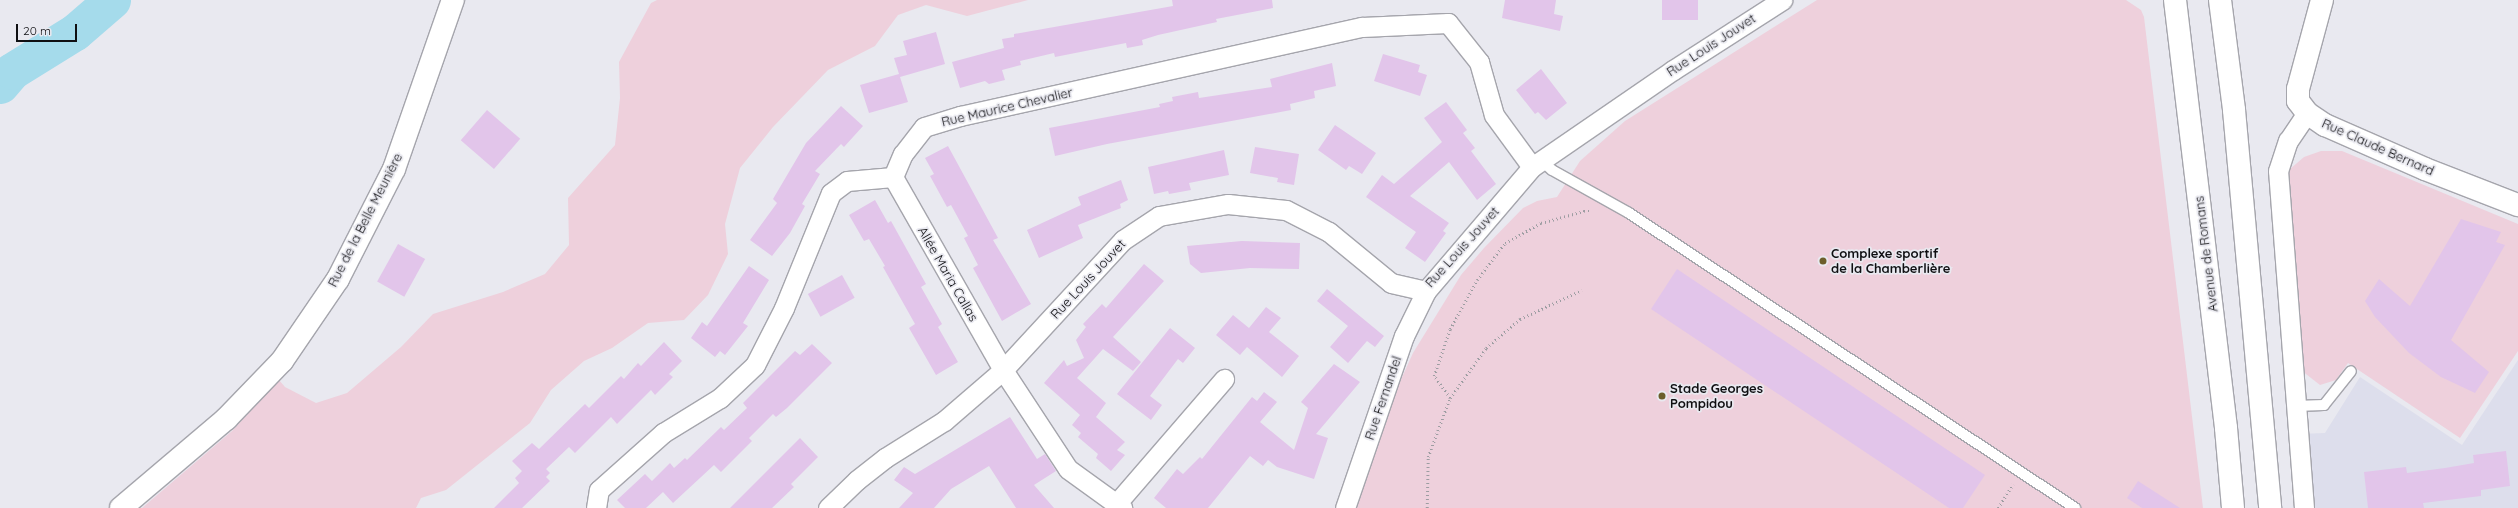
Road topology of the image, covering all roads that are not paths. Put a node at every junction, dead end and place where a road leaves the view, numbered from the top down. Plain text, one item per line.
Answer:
1 (453, 0) edge
2 (1782, 0) edge
3 (2168, 0) edge
4 (2175, 0) edge
5 (2220, 0) edge
6 (2230, 0) edge
7 (2322, 0) edge
8 (2181, 44) junction
9 (2234, 110) junction
10 (2307, 113) junction
11 (1537, 164) junction
12 (893, 178) junction
13 (2518, 205) edge
14 (1426, 291) junction
15 (1003, 370) junction
16 (2350, 371) dead end
17 (1224, 379) dead end
18 (2295, 406) junction
19 (1120, 505) edge
20 (121, 508) edge
21 (596, 508) edge
22 (828, 508) edge
23 (1345, 508) edge
24 (2075, 508) edge
25 (2233, 508) edge
26 (2270, 508) edge
27 (2304, 508) edge

1 - 20 street, Rue de la Belle Meunière
2 - 11 street, Rue Louis Jouvet
3 - 8 street
4 - 8 street, Avenue de Romans
5 - 9 street
6 - 9 street
7 - 10 street, Rue Claude Bernard
8 - 25 street, Avenue de Romans
9 - 26 street
10 - 13 street, Rue Claude Bernard
10 - 18 street
11 - 12 street, Rue Maurice Chevalier
11 - 14 street, Rue Louis Jouvet
11 - 24 lane
12 - 15 street, Allée Maria Callas
12 - 21 street
14 - 15 street, Rue Louis Jouvet
14 - 23 street, Rue Fernandel
15 - 19 street, Allée Maria Callas
15 - 22 street, Rue Louis Jouvet
16 - 18 lane
17 - 19 street
18 - 27 street

